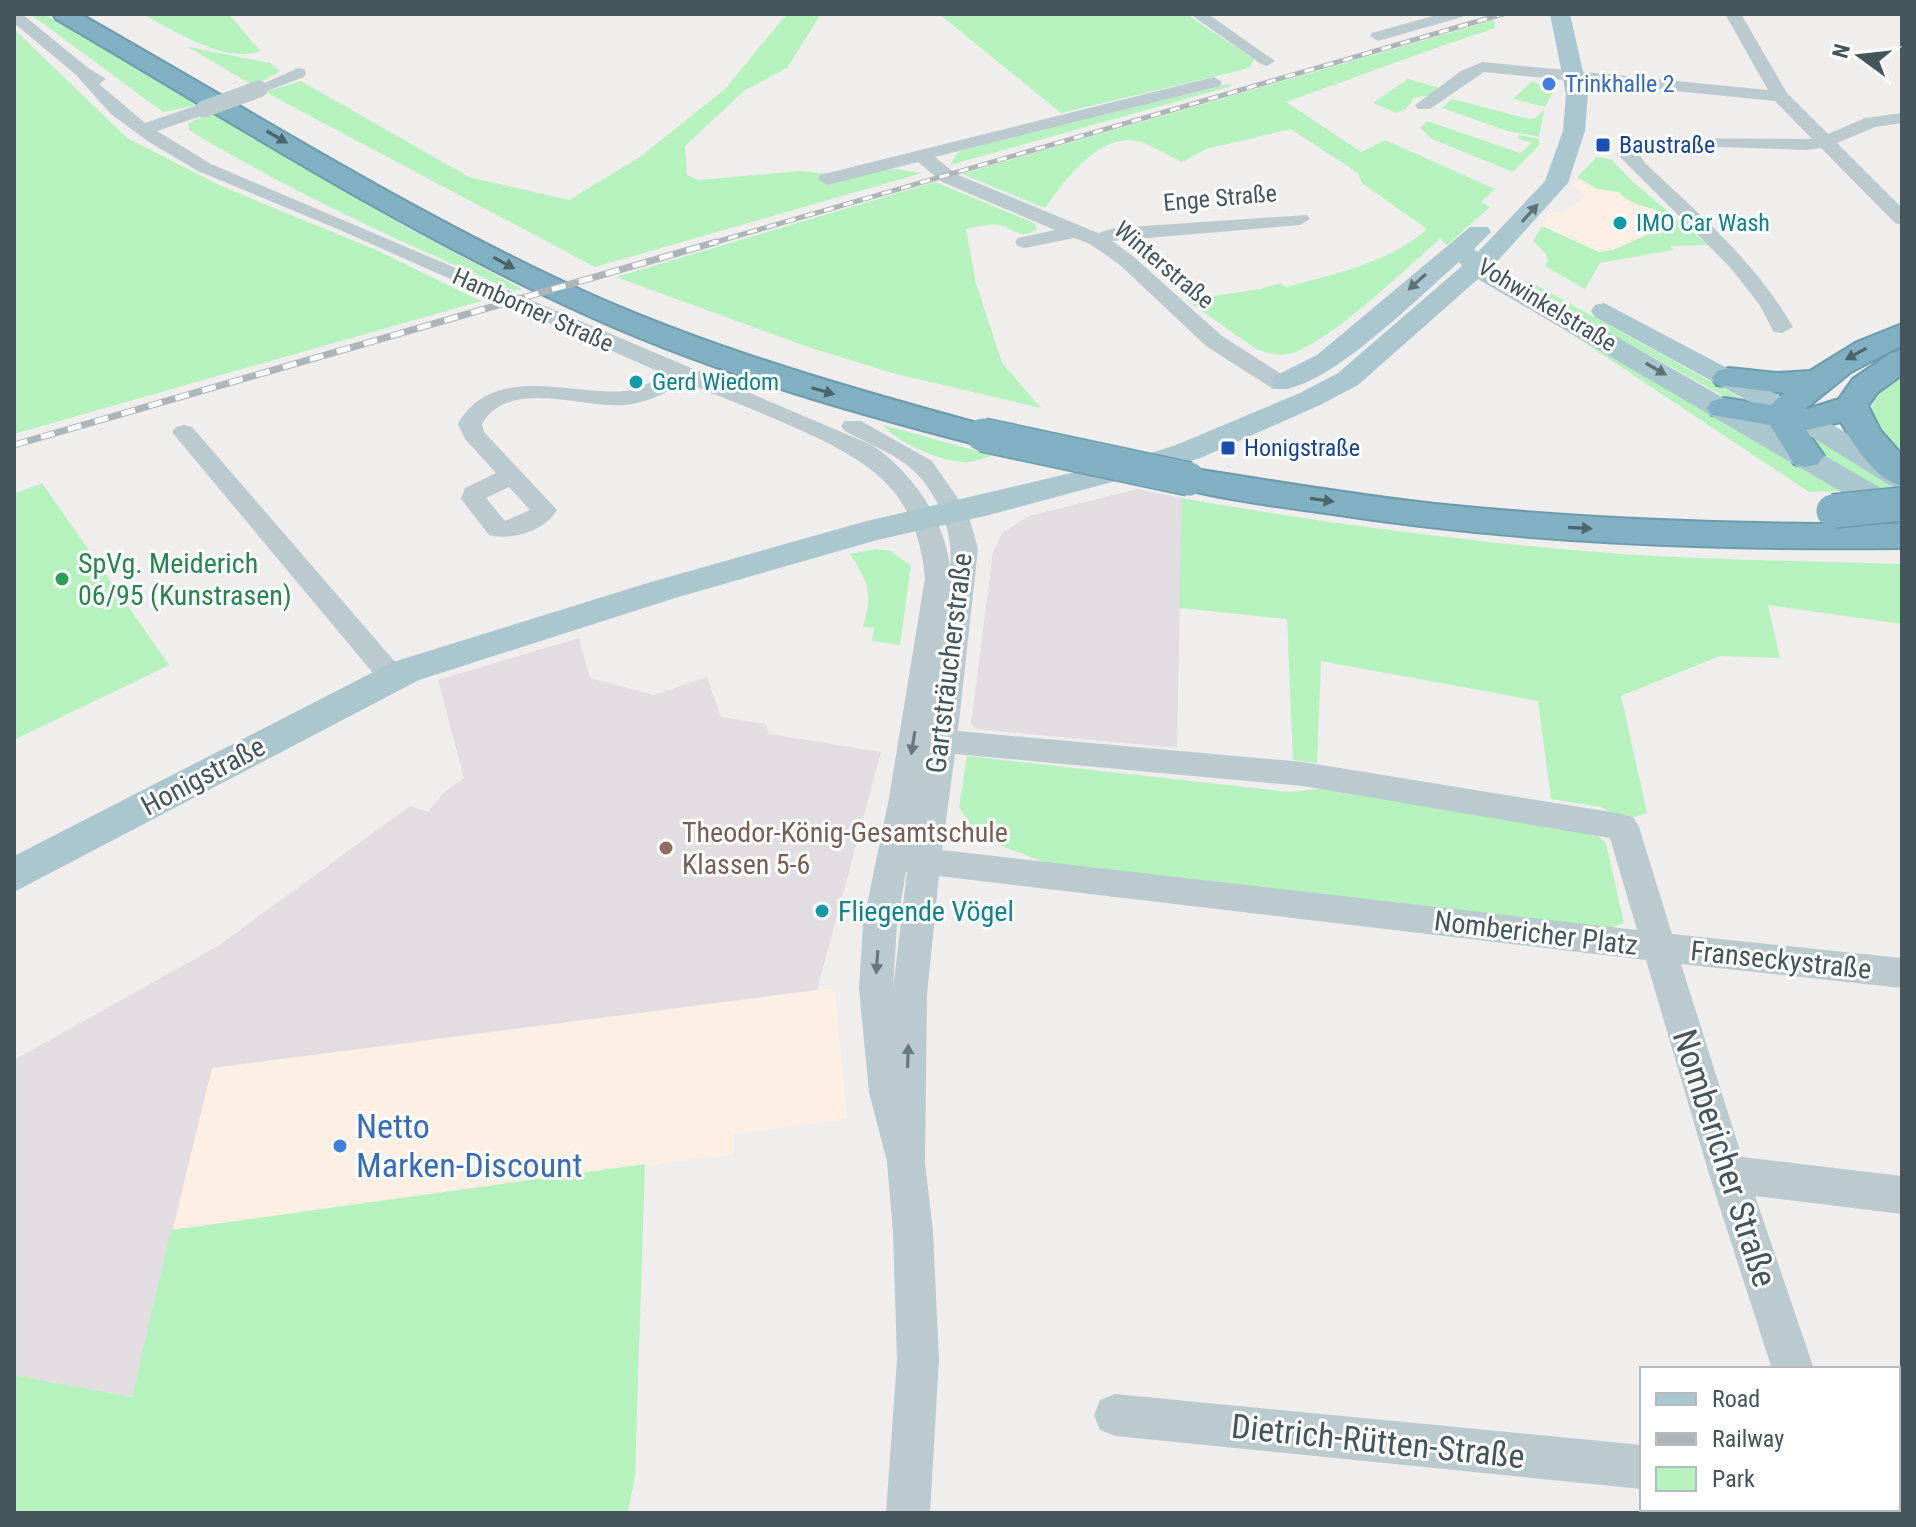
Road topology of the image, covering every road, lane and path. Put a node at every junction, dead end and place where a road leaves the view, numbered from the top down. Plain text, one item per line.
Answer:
1 (64, 14) edge
2 (101, 14) edge
3 (1198, 14) edge
4 (1457, 14) edge
5 (1560, 14) edge
6 (1733, 14) edge
7 (14, 15) edge
8 (1378, 36) dead end
9 (1267, 61) dead end
10 (81, 71) junction
11 (298, 73) dead end
12 (1572, 74) junction
13 (1214, 82) dead end
14 (1780, 96) junction
15 (1424, 105) dead end
16 (1902, 118) edge
17 (162, 124) junction
18 (143, 130) junction
19 (1824, 142) junction
20 (921, 155) junction
21 (827, 179) dead end
22 (304, 208) junction
23 (1300, 219) dead end
24 (1902, 219) edge
25 (1087, 236) junction
26 (1025, 242) dead end
27 (1476, 255) junction
28 (1782, 327) dead end
29 (1902, 334) edge
30 (1902, 360) edge
31 (681, 374) junction
32 (1814, 381) junction
33 (1726, 393) junction
34 (1284, 396) junction
35 (1851, 406) junction
36 (1791, 416) junction
37 (990, 425) junction
38 (184, 432) dead end
39 (1806, 456) junction
40 (511, 476) dead end
41 (1902, 477) edge
42 (1902, 504) edge
43 (933, 506) junction
44 (1902, 512) edge
45 (1844, 524) junction
46 (1902, 538) edge
47 (393, 678) junction
48 (942, 741) junction
49 (908, 859) junction
50 (14, 875) edge
51 (1659, 947) junction
52 (1902, 973) edge
53 (1728, 1174) junction
54 (1902, 1195) edge
55 (1792, 1367) edge
56 (1115, 1415) dead end
57 (1640, 1467) edge
58 (908, 1513) edge

1 -> 37 highway
2 - 37 highway
3 - 9 street
4 - 8 street
5 - 12 main road
6 - 14 street
7 - 10 street, Hamborner Straße
10 - 17 street, Hamborner Straße
10 - 18 street, Hamborner Straße
11 - 17 street, bridge
12 - 14 street
12 - 15 street
12 - 27 main road, Gartsträucherstraße
13 - 20 street
14 - 19 street
16 - 19 street
17 - 18 street
17 - 22 street, Hamborner Straße
18 - 22 street, Hamborner Straße
19 - 24 street
19 - 28 street
20 - 21 street
20 - 25 street, Winterstraße
22 - 31 street, Hamborner Straße
23 - 25 street, Enge Straße
25 - 26 street, Enge Straße
25 - 34 street, Winterstraße
27 - 33 main road, Vohwinkelstraße
27 -> 34 main road, Gartsträucherstraße
27 - 34 main road, Gartsträucherstraße
29 -> 32 highway
30 - 35 highway
31 - 40 street
31 - 43 street, Hamborner Straße
32 - 33 highway
32 - 36 highway
33 - 36 highway
33 - 39 main road, Vohwinkelstraße
34 - 43 main road, Gartsträucherstraße
35 - 36 highway
35 - 41 highway
36 - 39 highway
36 - 41 main road
37 - 45 highway, bridge
38 - 47 street
39 - 44 main road, Vohwinkelstraße
42 - 45 highway, bridge
43 - 47 main road, Honigstraße
43 - 48 street, Gartsträucherstraße
43 -> 49 street, Gartsträucherstraße
44 - 45 highway, bridge
45 - 46 highway
47 - 50 main road, Honigstraße
48 - 49 street, Gartsträucherstraße
48 - 51 street, Nombericher Platz
49 - 51 street, Nombericher Platz
49 - 58 street, Gartsträucherstraße
51 - 52 street, Franseckystraße
51 - 53 street, Nombericher Straße
53 - 54 street
53 - 55 street, Nombericher Straße
56 - 57 street, Dietrich-Rütten-Straße

